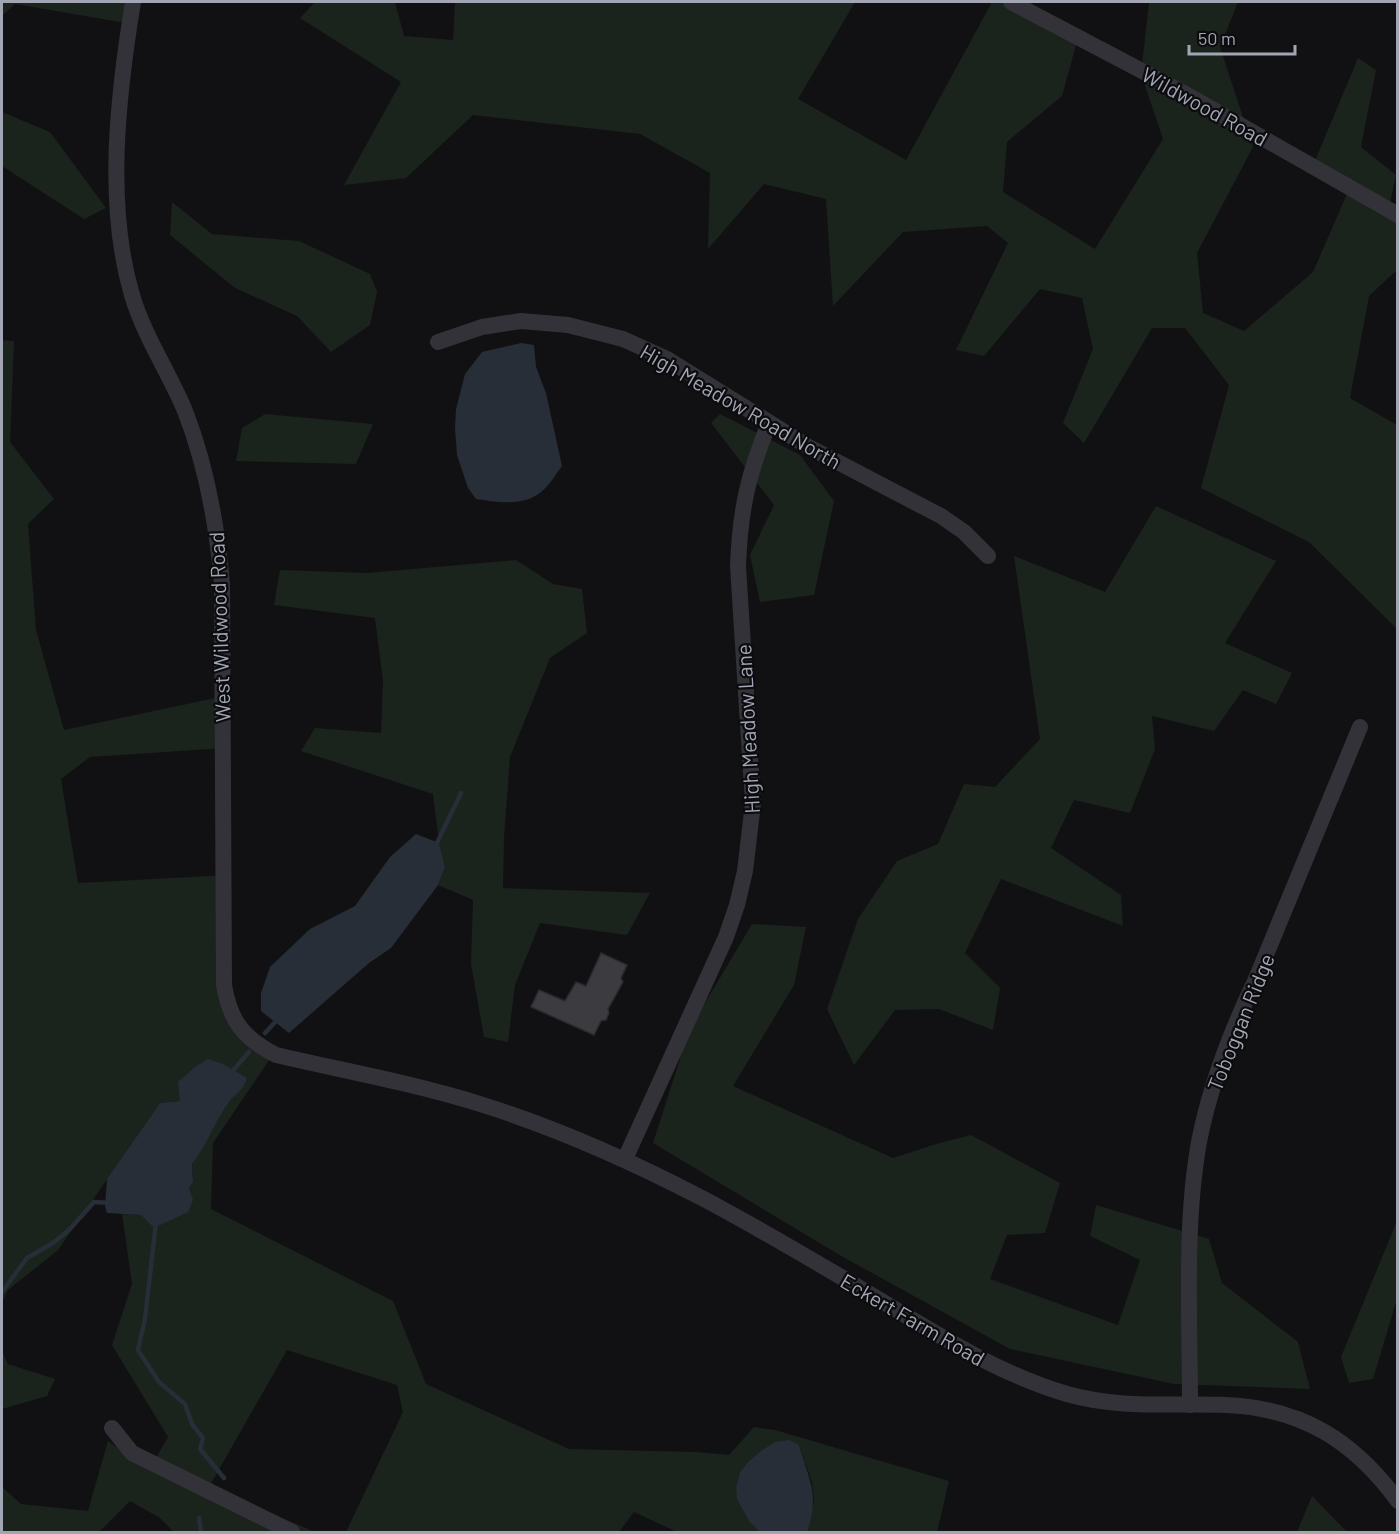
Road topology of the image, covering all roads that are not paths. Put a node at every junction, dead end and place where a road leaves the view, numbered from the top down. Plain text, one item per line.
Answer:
1 (133, 2) edge
2 (1011, 2) edge
3 (1398, 215) edge
4 (438, 342) dead end
5 (769, 423) junction
6 (988, 556) dead end
7 (1360, 727) dead end
8 (429, 1090) joint
9 (625, 1159) junction
10 (1190, 1405) junction
11 (112, 1428) dead end
12 (1398, 1501) edge
13 (292, 1533) edge

1 - 8 street, West Wildwood Road
2 - 3 street, Wildwood Road
4 - 5 street, High Meadow Road North
5 - 6 street, High Meadow Road North
5 - 9 street, High Meadow Lane
7 - 10 street, Toboggan Ridge
8 - 9 street, Eckert Farm Road
9 - 10 street, Eckert Farm Road
10 - 12 street, Eckert Farm Road
11 - 13 street

